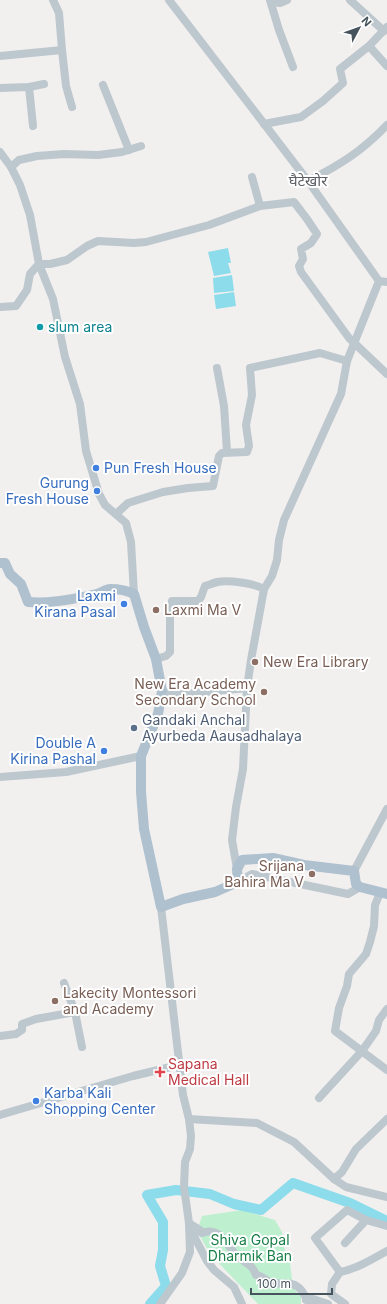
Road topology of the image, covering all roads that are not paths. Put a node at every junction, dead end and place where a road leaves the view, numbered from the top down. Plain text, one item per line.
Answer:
1 (53, 0) edge
2 (169, 0) edge
3 (287, 0) edge
4 (350, 0) edge
5 (271, 1) edge
6 (386, 29) edge
7 (369, 46) junction
8 (62, 50) junction
9 (0, 56) edge
10 (387, 66) edge
11 (293, 67) dead end
12 (44, 84) dead end
13 (103, 85) dead end
14 (30, 87) junction
15 (0, 88) edge
16 (72, 106) dead end
17 (264, 124) junction
18 (387, 125) edge
19 (34, 126) dead end
20 (141, 146) dead end
21 (129, 150) junction
22 (0, 152) edge
23 (11, 167) junction
24 (252, 177) dead end
25 (308, 181) junction
26 (260, 206) junction
27 (39, 264) junction
28 (383, 281) edge
29 (0, 307) edge
30 (354, 342) junction
31 (347, 361) junction
32 (217, 368) dead end
33 (387, 374) edge
34 (227, 452) junction
35 (116, 514) junction
36 (0, 563) edge
37 (264, 589) junction
38 (134, 594) junction
39 (156, 658) junction
40 (247, 688) junction
41 (162, 691) junction
42 (141, 756) junction
43 (0, 777) edge
44 (387, 808) edge
45 (236, 869) junction
46 (354, 871) junction
47 (238, 882) junction
48 (360, 887) junction
49 (383, 894) edge
50 (161, 907) junction
51 (64, 983) dead end
52 (387, 1009) edge
53 (75, 1012) junction
54 (0, 1036) edge
55 (82, 1047) dead end
56 (362, 1051) junction
57 (179, 1065) junction
58 (387, 1070) edge
59 (319, 1098) dead end
60 (0, 1115) edge
61 (189, 1119) junction
62 (387, 1119) edge
63 (334, 1179) junction
64 (387, 1197) edge
65 (366, 1220) junction
66 (189, 1223) junction
67 (387, 1226) edge
68 (345, 1243) dead end
69 (387, 1250) edge
70 (340, 1272) junction
71 (307, 1302) edge
72 (160, 1304) edge
73 (242, 1304) edge
74 (328, 1304) edge
75 (345, 1304) edge

1 - 8 street
2 - 17 street
3 - 5 street
4 - 6 street
5 - 11 street
6 - 7 street
7 - 10 street
7 - 17 street
8 - 9 street
8 - 16 street
12 - 14 street
13 - 21 street
14 - 15 street
14 - 19 street
17 - 25 street
18 - 25 street
20 - 21 street
21 - 23 street
22 - 23 street
23 - 27 street
24 - 26 street
25 - 28 street
26 - 27 street
26 - 30 street
27 - 29 street
27 - 35 street
28 - 30 street
30 - 31 street
30 - 33 street
31 - 34 street
31 - 37 street
32 - 34 street
34 - 35 street
35 - 38 street
36 - 38 main road
37 - 39 street
37 - 40 street
38 - 39 main road
39 - 41 main road
40 - 41 street
40 - 45 street
41 - 42 main road
42 - 43 street
42 - 50 main road
44 - 46 street
45 - 46 main road
45 - 47 main road
46 - 48 main road
47 - 48 street
47 - 50 main road
48 - 49 main road
49 - 56 street
50 - 57 street
51 - 53 street
52 - 56 street
53 - 54 street
53 - 55 street
56 - 58 street
56 - 59 street
57 - 60 street
57 - 61 street
61 - 63 street
61 - 66 street
62 - 63 street
63 - 64 street
65 - 67 street
65 - 68 street
65 - 70 street
66 - 71 street
66 - 72 street
66 - 73 street
69 - 70 street
70 - 75 street
71 - 74 street

